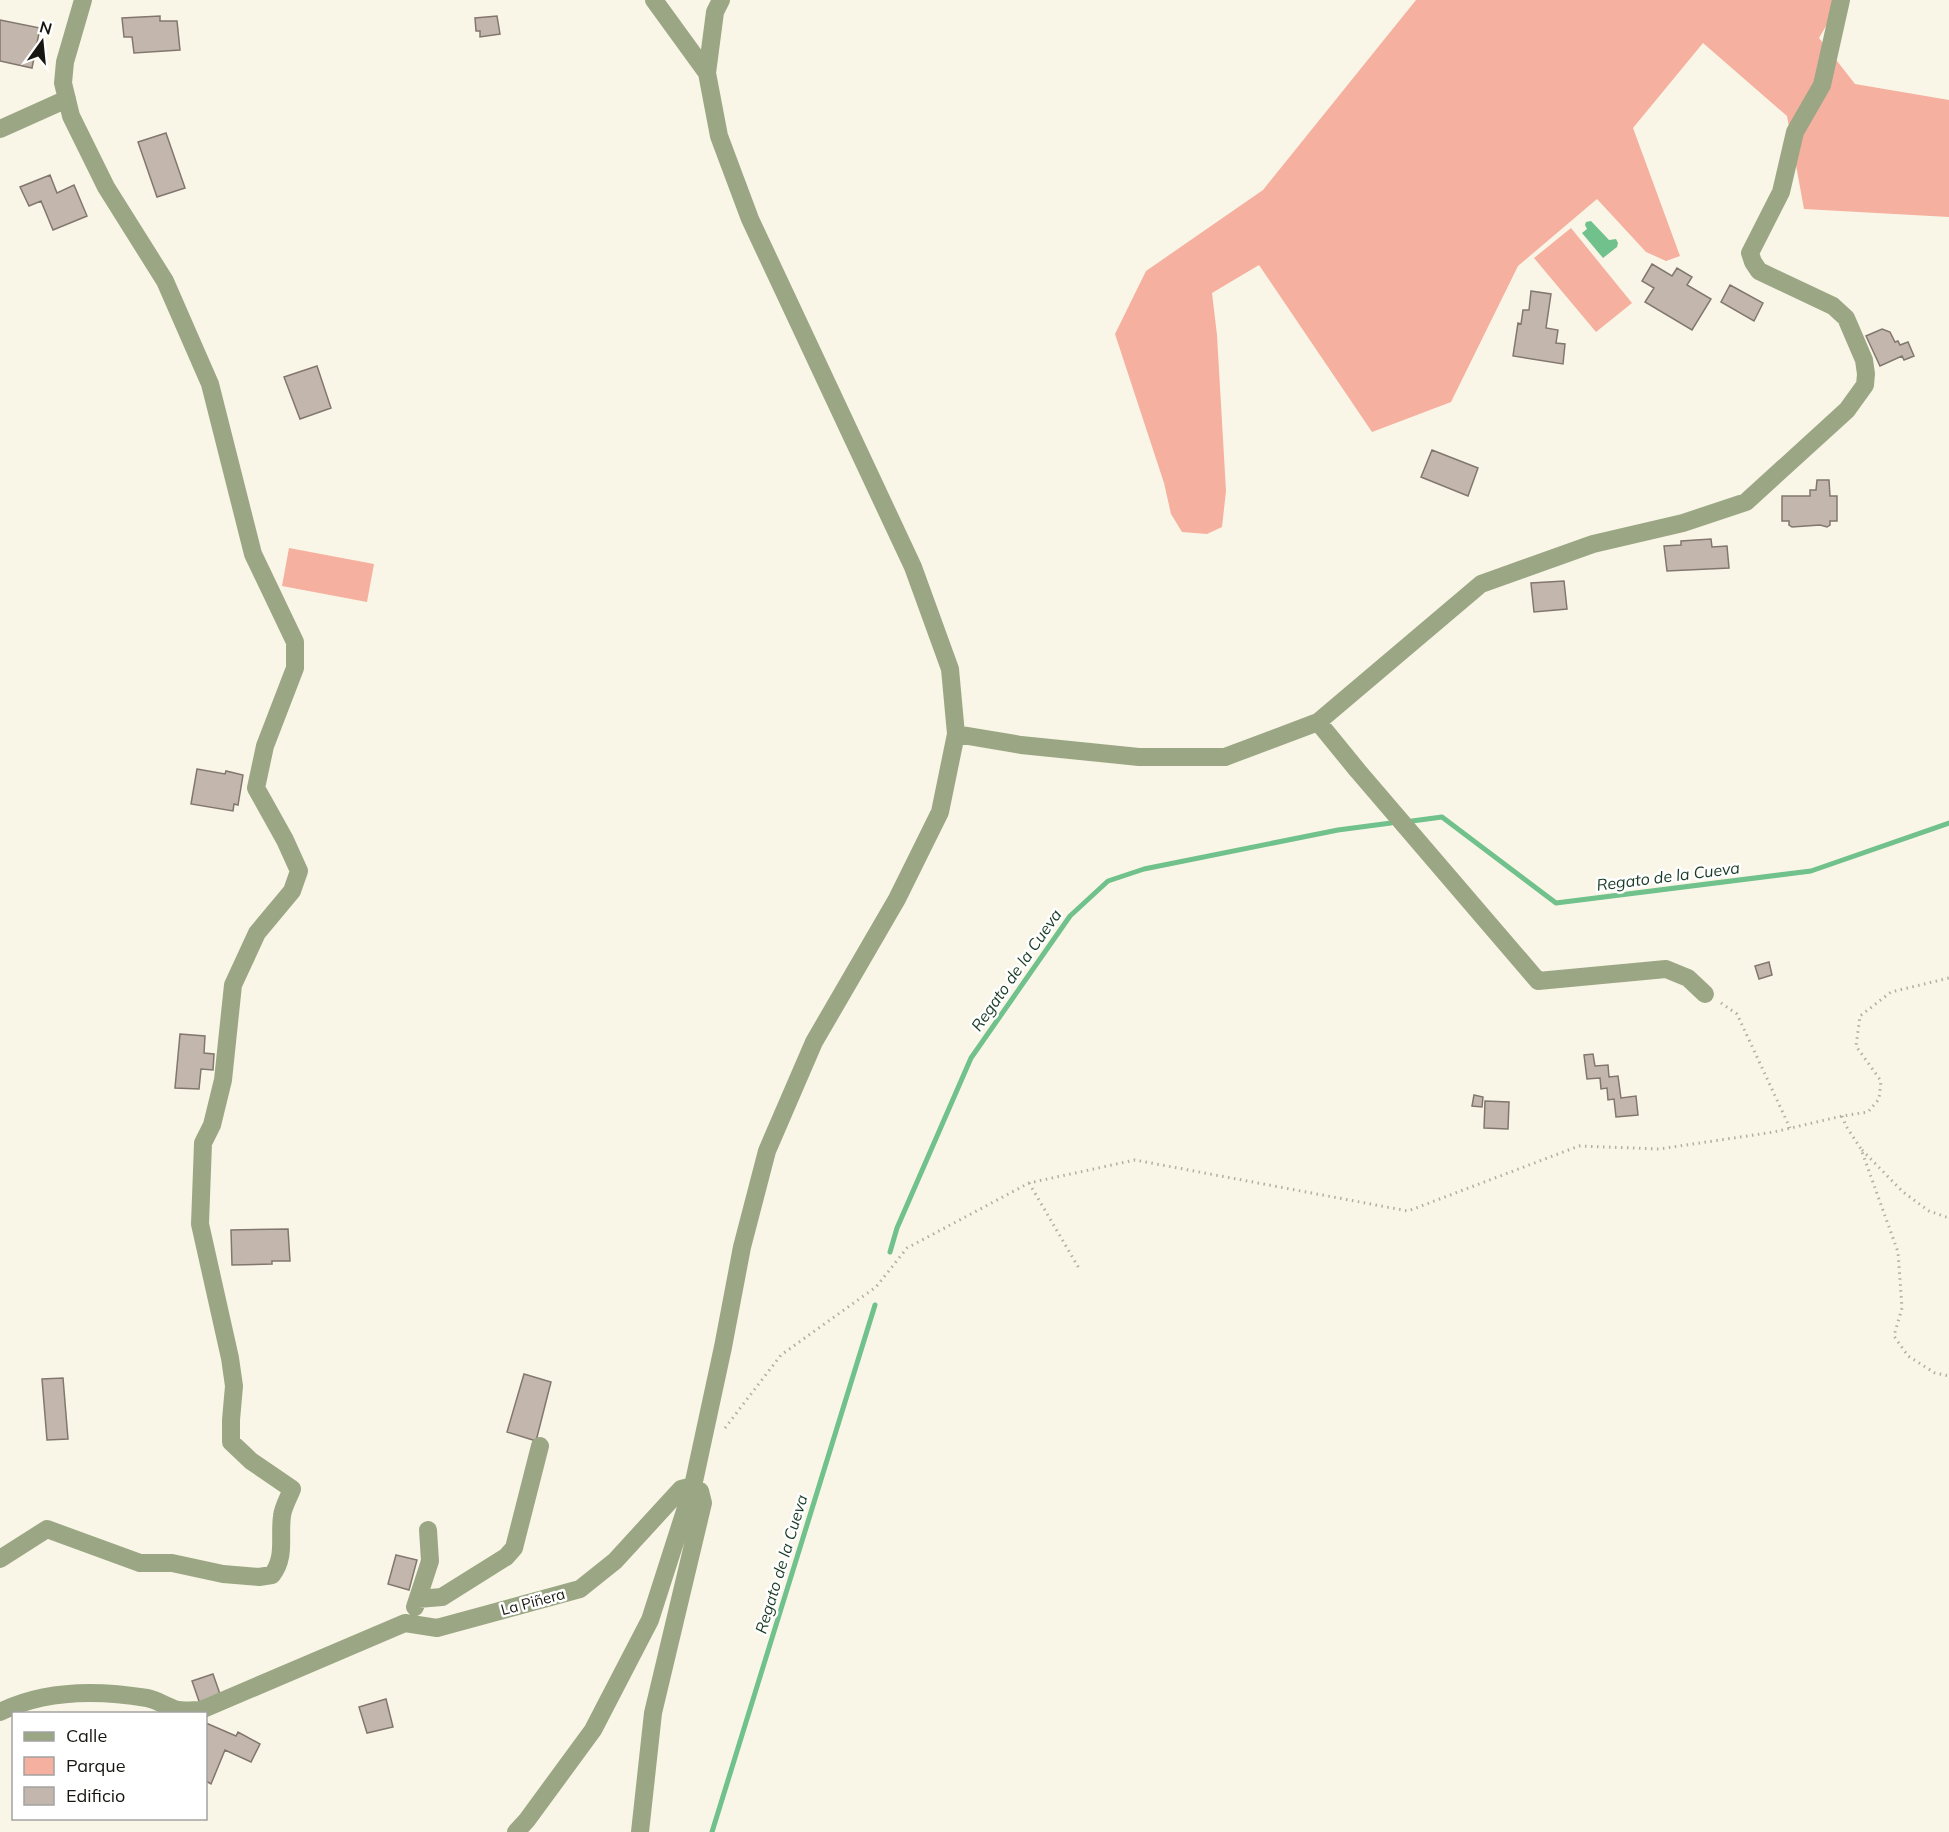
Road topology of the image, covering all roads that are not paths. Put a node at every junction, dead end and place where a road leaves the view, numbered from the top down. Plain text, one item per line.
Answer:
1 (83, 0) edge
2 (654, 0) edge
3 (721, 0) edge
4 (1841, 0) edge
5 (706, 73) junction
6 (67, 99) junction
7 (0, 129) edge
8 (1318, 722) junction
9 (956, 734) junction
10 (1705, 994) road end
11 (540, 1446) dead end
12 (693, 1486) junction
13 (428, 1530) dead end
14 (0, 1558) edge
15 (418, 1599) junction
16 (409, 1623) junction
17 (9, 1701) edge
18 (0, 1712) edge
19 (516, 1832) edge
20 (640, 1832) edge

1 - 6 street
2 - 5 street
3 - 5 street
4 - 8 street
5 - 9 street
6 - 7 street
6 - 14 street
8 - 9 street
8 - 10 street
9 - 12 street
11 - 15 street
12 - 16 street, La Piñera
12 - 19 street
12 - 20 street
13 - 15 street
15 - 16 street
16 - 17 street, La Piñera
17 - 18 street, La Piñera

